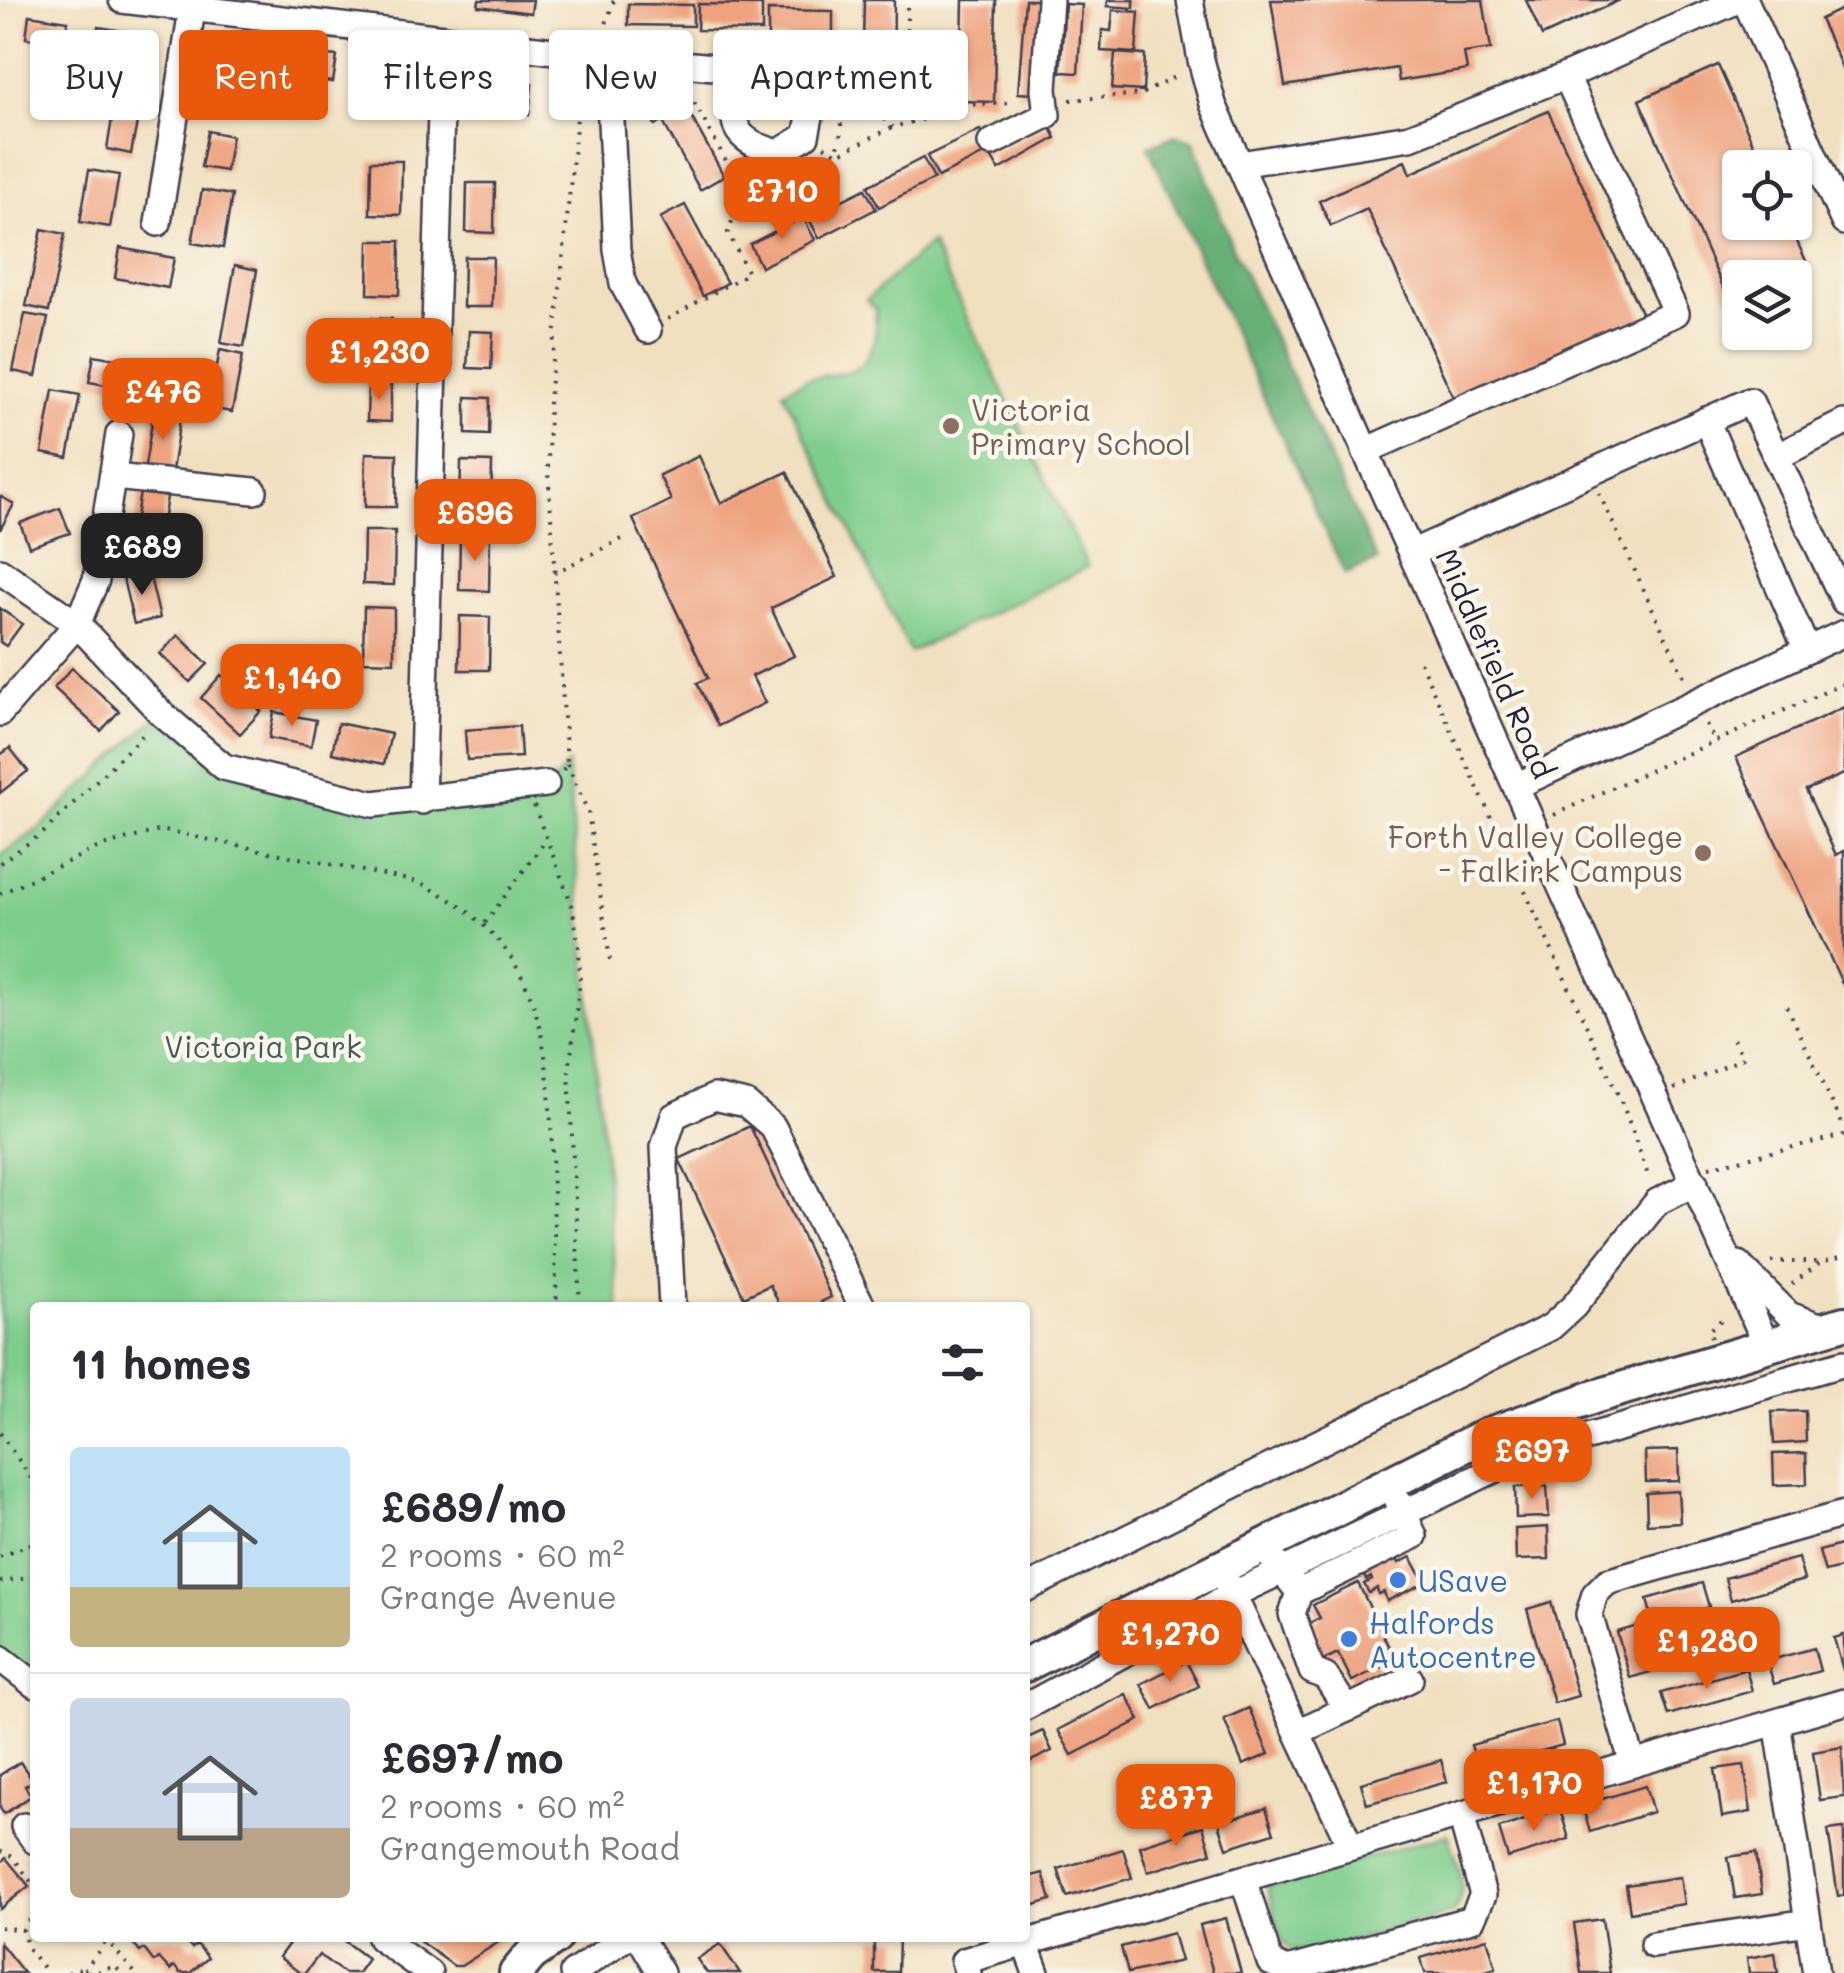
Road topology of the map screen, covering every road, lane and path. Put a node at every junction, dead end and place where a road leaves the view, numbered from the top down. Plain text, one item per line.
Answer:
1 (122, 0) edge
2 (614, 0) edge
3 (908, 0) edge
4 (1050, 0) edge
5 (1190, 0) edge
6 (1742, 0) edge
7 (192, 10) junction
8 (371, 30) edge
9 (605, 30) edge
10 (908, 30) edge
11 (1201, 60) junction
12 (1566, 76) junction
13 (693, 101) edge
14 (1046, 102) junction
15 (968, 105) edge
16 (441, 120) edge
17 (577, 120) edge
18 (596, 120) edge
19 (735, 120) edge
20 (809, 120) edge
21 (842, 120) edge
22 (885, 120) edge
23 (917, 120) edge
24 (893, 127) junction
25 (806, 136) junction
26 (991, 143) dead end
27 (838, 154) junction
28 (1240, 164) junction
29 (745, 182) junction
30 (1844, 222) edge
31 (158, 223) dead end
32 (648, 330) joint
33 (1706, 420) junction
34 (1844, 423) edge
35 (119, 434) dead end
36 (1365, 452) junction
37 (1776, 456) junction
38 (1590, 473) junction
39 (113, 477) junction
40 (254, 492) dead end
41 (626, 537) dead end
42 (1411, 553) junction
43 (0, 571) edge
44 (554, 573) junction
45 (1844, 601) edge
46 (77, 624) junction
47 (1844, 633) edge
48 (1808, 650) junction
49 (1420, 662) dead end
50 (1844, 683) edge
51 (1696, 702) junction
52 (161, 712) junction
53 (0, 713) edge
54 (1715, 742) junction
55 (566, 764) junction
56 (537, 786) junction
57 (1516, 786) junction
58 (422, 801) junction
59 (1534, 825) junction
60 (1499, 838) junction
61 (546, 840) junction
62 (0, 863) edge
63 (0, 894) edge
64 (485, 923) junction
65 (611, 967) dead end
66 (1787, 1006) dead end
67 (1730, 1033) dead end
68 (1656, 1096) junction
69 (1844, 1131) edge
70 (1692, 1177) junction
71 (1657, 1202) junction
72 (1724, 1249) junction
73 (1758, 1254) dead end
74 (1820, 1262) dead end
75 (556, 1302) edge
76 (580, 1302) edge
77 (672, 1302) edge
78 (859, 1302) edge
79 (1834, 1325) edge
80 (1766, 1344) junction
81 (1844, 1363) edge
82 (0, 1433) edge
83 (30, 1477) edge
84 (1389, 1483) junction
85 (1404, 1513) junction
86 (1844, 1514) edge
87 (30, 1544) edge
88 (0, 1557) edge
89 (1272, 1558) junction
90 (30, 1578) edge
91 (1227, 1580) junction
92 (0, 1582) edge
93 (1030, 1587) edge
94 (1299, 1592) junction
95 (0, 1658) edge
96 (1030, 1663) edge
97 (1410, 1679) dead end
98 (30, 1681) edge
99 (1844, 1702) edge
100 (1030, 1704) edge
101 (1347, 1709) junction
102 (1777, 1722) junction
103 (1298, 1732) junction
104 (1633, 1764) junction
105 (1460, 1815) junction
106 (1350, 1847) junction
107 (0, 1851) edge
108 (1243, 1879) junction
109 (30, 1880) edge
110 (30, 1919) edge
111 (1808, 1922) junction
112 (0, 1927) edge
113 (23, 1930) junction
114 (103, 1942) edge
115 (109, 1942) edge
116 (386, 1942) edge
117 (549, 1942) edge
118 (619, 1942) edge
119 (642, 1942) edge
120 (1028, 1942) edge
121 (1030, 1942) edge
122 (1025, 1943) junction
123 (1653, 1946) dead end
124 (84, 1970) junction
125 (47, 1973) edge
126 (68, 1973) edge
127 (122, 1973) edge
128 (134, 1973) edge
129 (429, 1973) edge
130 (516, 1973) edge
131 (573, 1973) edge
132 (660, 1973) edge
133 (968, 1973) edge
134 (1036, 1973) edge
135 (1816, 1973) edge

1 - 7 street
2 - 9 path
3 - 10 path
4 - 14 street
5 - 11 street, Middlefield Road
6 - 12 street
6 - 30 street
7 - 8 street
7 - 31 street
11 - 14 path
11 - 28 street, Middlefield Road
12 - 28 street
12 - 36 street
13 - 29 path
14 - 15 path
14 - 26 street
16 - 58 street
17 - 44 path
18 - 32 street
19 - 25 street
20 - 25 street
21 - 27 path
22 - 24 path
23 - 24 path
24 - 27 path
25 - 27 path
27 - 29 path
28 - 36 street, Middlefield Road
29 - 32 path
33 - 37 street
33 - 38 street
33 - 48 street
34 - 37 street
35 - 39 street
36 - 42 street, Middlefield Road
37 - 45 street
38 - 42 street
38 - 51 path
39 - 40 street
39 - 46 street
41 - 44 path
42 - 57 street, Middlefield Road
43 - 46 street
44 - 55 path
46 - 52 street
46 - 53 street
47 - 48 street
48 - 51 street
49 - 60 path
50 - 54 path
51 - 54 path
51 - 57 street
52 - 58 street
52 - 62 path
54 - 59 path
55 - 56 path
55 - 65 path
56 - 58 street
56 - 61 path
57 - 59 street, Middlefield Road
59 - 60 path
59 - 68 street, Middlefield Road
60 - 71 path
61 - 64 path
61 - 76 path
63 - 64 path
64 - 75 path
66 - 69 path
67 - 68 path
68 - 70 street, Middlefield Road
69 - 70 path
70 - 71 street
70 - 72 street, Middlefield Road
71 - 93 street
72 - 79 street
72 - 80 street, Middlefield Road
73 - 74 path
77 - 78 street
79 - 80 main road
80 - 84 main road
81 - 85 street
82 - 83 path
84 - 85 street
84 - 89 main road
85 - 89 street
85 - 94 street
86 - 104 street
87 - 88 path
89 - 91 main road
89 - 94 street
90 - 92 path
91 - 96 main road
91 - 100 street
91 - 103 street
94 - 101 street
95 - 98 street
97 - 101 street
99 - 102 street
101 - 103 street
102 - 104 street
102 - 111 street
103 - 106 street
104 - 105 street
105 - 106 street
105 - 108 street
106 - 108 street
107 - 109 path
108 - 121 street
110 - 113 path
111 - 123 street
111 - 135 street
112 - 113 path
113 - 125 path
114 - 124 path
115 - 128 path
116 - 129 street
117 - 130 main road
118 - 131 street
119 - 132 street
120 - 122 street
122 - 133 street
122 - 134 street
124 - 126 path
124 - 127 path

